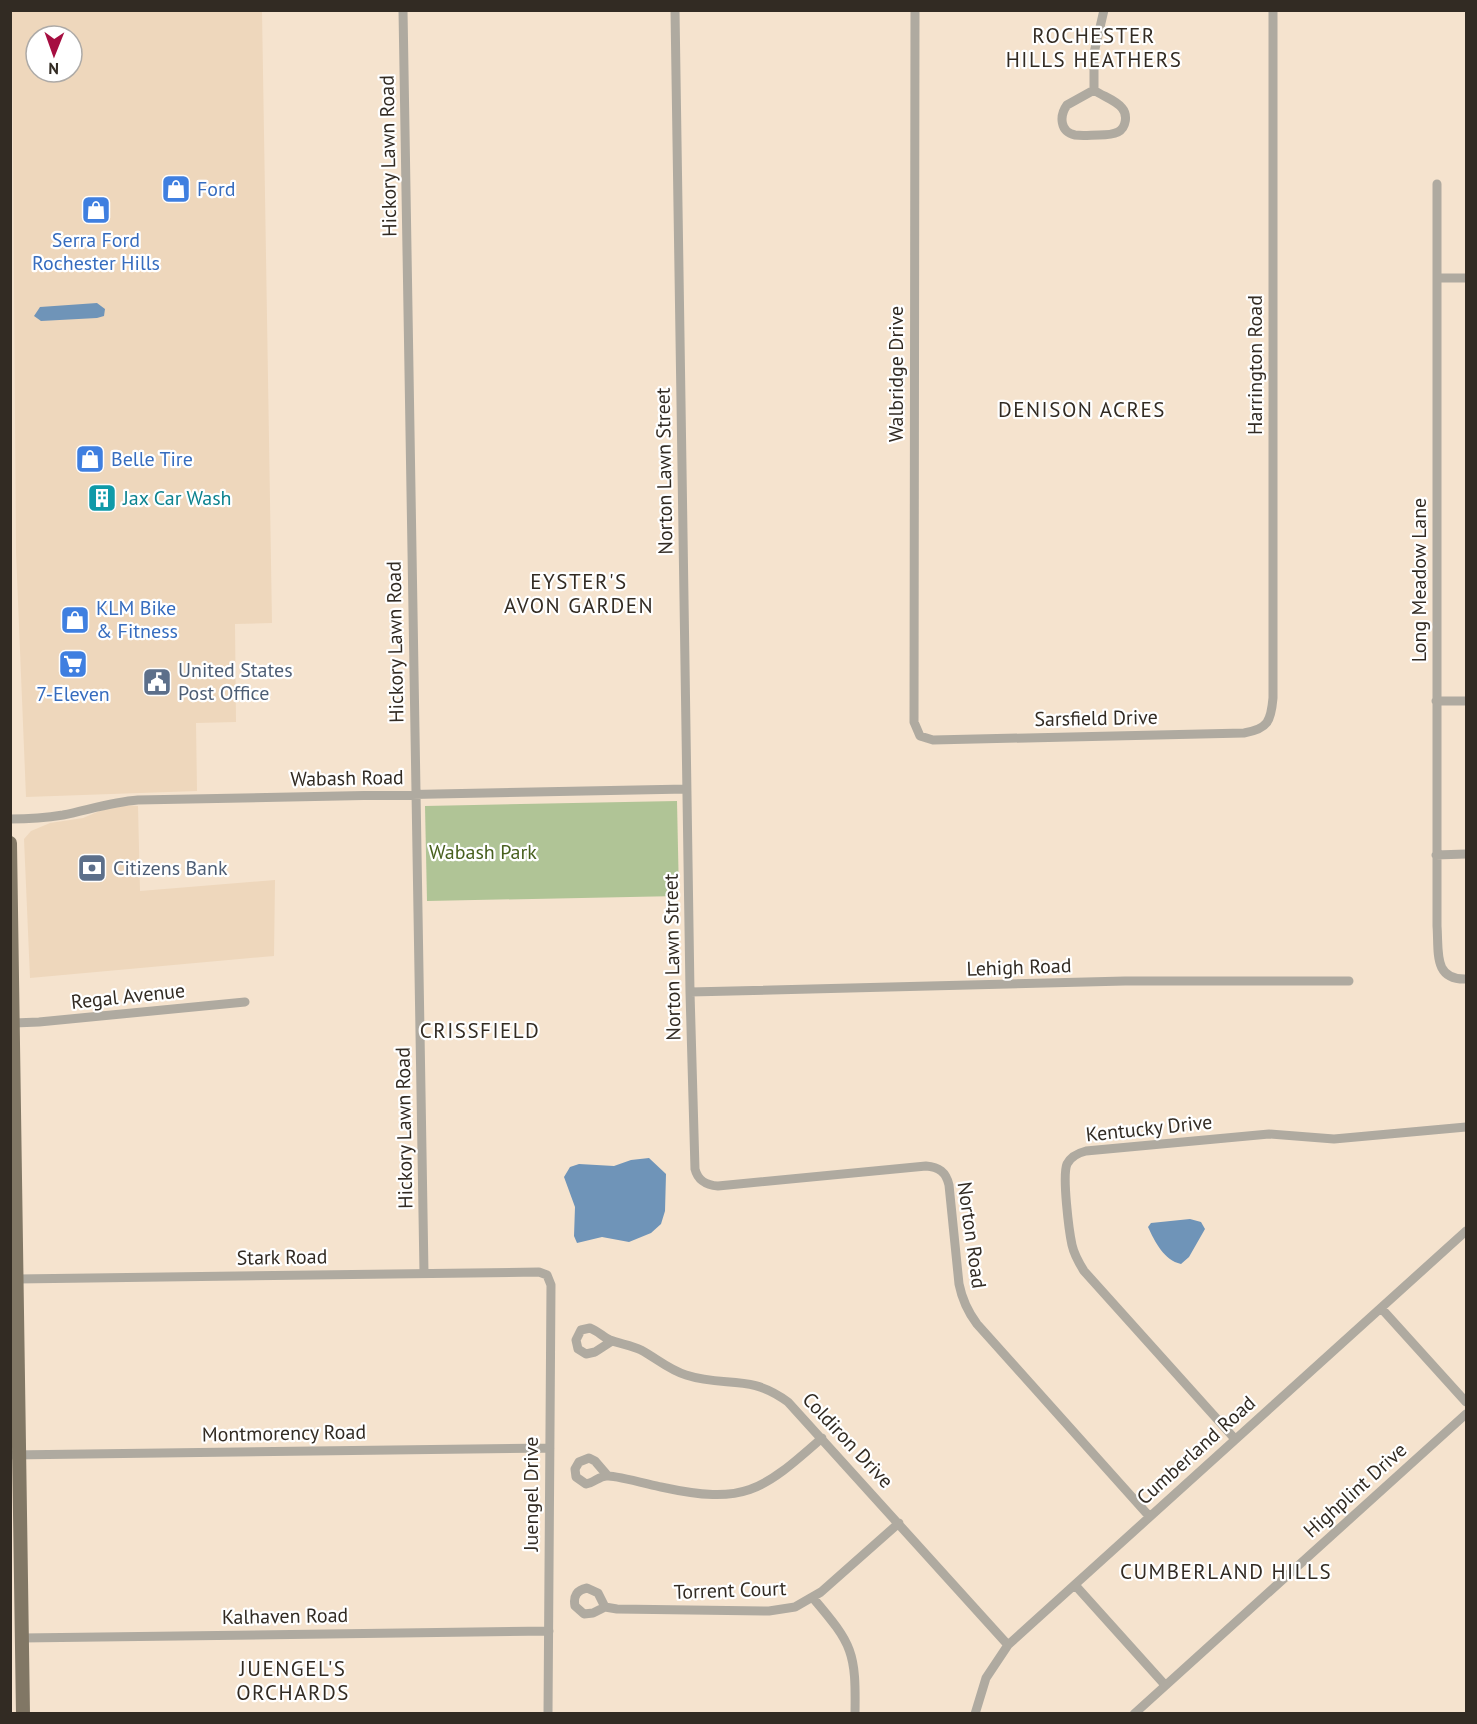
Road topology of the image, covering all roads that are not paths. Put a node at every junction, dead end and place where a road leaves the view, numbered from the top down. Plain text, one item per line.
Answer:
1 (403, 10) edge
2 (675, 10) edge
3 (915, 10) edge
4 (1104, 10) edge
5 (1273, 10) edge
6 (1094, 90) junction
7 (1437, 184) dead end
8 (1437, 278) junction
9 (1467, 278) edge
10 (1436, 701) junction
11 (1467, 701) edge
12 (1270, 719) joint
13 (920, 736) joint
14 (687, 789) junction
15 (416, 795) junction
16 (10, 819) edge
17 (10, 843) edge
18 (1467, 854) edge
19 (1436, 855) junction
20 (1467, 980) edge
21 (1349, 981) dead end
22 (690, 992) junction
23 (245, 1002) dead end
24 (14, 1023) junction
25 (1467, 1127) edge
26 (701, 1181) joint
27 (1467, 1231) edge
28 (424, 1273) junction
29 (547, 1275) joint
30 (17, 1279) junction
31 (1381, 1308) junction
32 (612, 1341) dead end
33 (1467, 1402) edge
34 (1467, 1414) edge
35 (822, 1438) junction
36 (1235, 1439) junction
37 (550, 1448) junction
38 (15, 1455) edge
39 (607, 1475) dead end
40 (15, 1481) edge
41 (1149, 1516) junction
42 (899, 1523) junction
43 (1075, 1585) junction
44 (813, 1598) junction
45 (605, 1606) dead end
46 (549, 1631) junction
47 (22, 1638) junction
48 (1008, 1645) junction
49 (1165, 1685) junction
50 (23, 1713) edge
51 (548, 1713) edge
52 (855, 1713) edge
53 (975, 1713) edge
54 (1134, 1713) edge

1 - 15 street, Hickory Lawn Road
2 - 14 street, Norton Lawn Street
3 - 13 street, Walbridge Drive
4 - 6 street
5 - 12 street, Harrington Road
6 - 6 street
7 - 8 street, Long Meadow Lane
8 - 9 street
8 - 10 street, Long Meadow Lane
10 - 11 street
10 - 19 street, Long Meadow Lane
12 - 13 street, Sarsfield Drive
14 - 15 street, Wabash Road
14 - 22 street, Norton Lawn Street
15 - 16 street, Wabash Road
15 - 28 street, Hickory Lawn Road
17 - 24 main road
18 - 19 street
19 - 20 street, Long Meadow Lane
21 - 22 street, Lehigh Road
22 - 26 street, Norton Lawn Street
23 - 24 street, Regal Avenue
24 - 30 main road
25 - 36 street, Kentucky Drive
26 - 41 street, Norton Road
27 - 31 street, Cumberland Road
28 - 29 street, Stark Road
28 - 30 street, Stark Road
29 - 37 street, Juengel Drive
30 - 38 main road
31 - 33 street
31 - 36 street, Cumberland Road
32 - 35 street, Coldiron Drive
34 - 49 street, Highplint Drive
35 - 39 street
35 - 42 street, Coldiron Drive
36 - 41 street, Cumberland Road
37 - 38 street, Montmorency Road
37 - 46 street, Juengel Drive
38 - 40 main road
40 - 47 main road
41 - 43 street, Cumberland Road
42 - 44 street, Torrent Court
42 - 48 street, Coldiron Drive
43 - 48 street, Cumberland Road
43 - 49 street
44 - 45 street, Torrent Court
44 - 52 street
46 - 47 street, Kalhaven Road
46 - 51 street, Juengel Drive
47 - 50 main road
48 - 53 street, Cumberland Road
49 - 54 street, Highplint Drive

